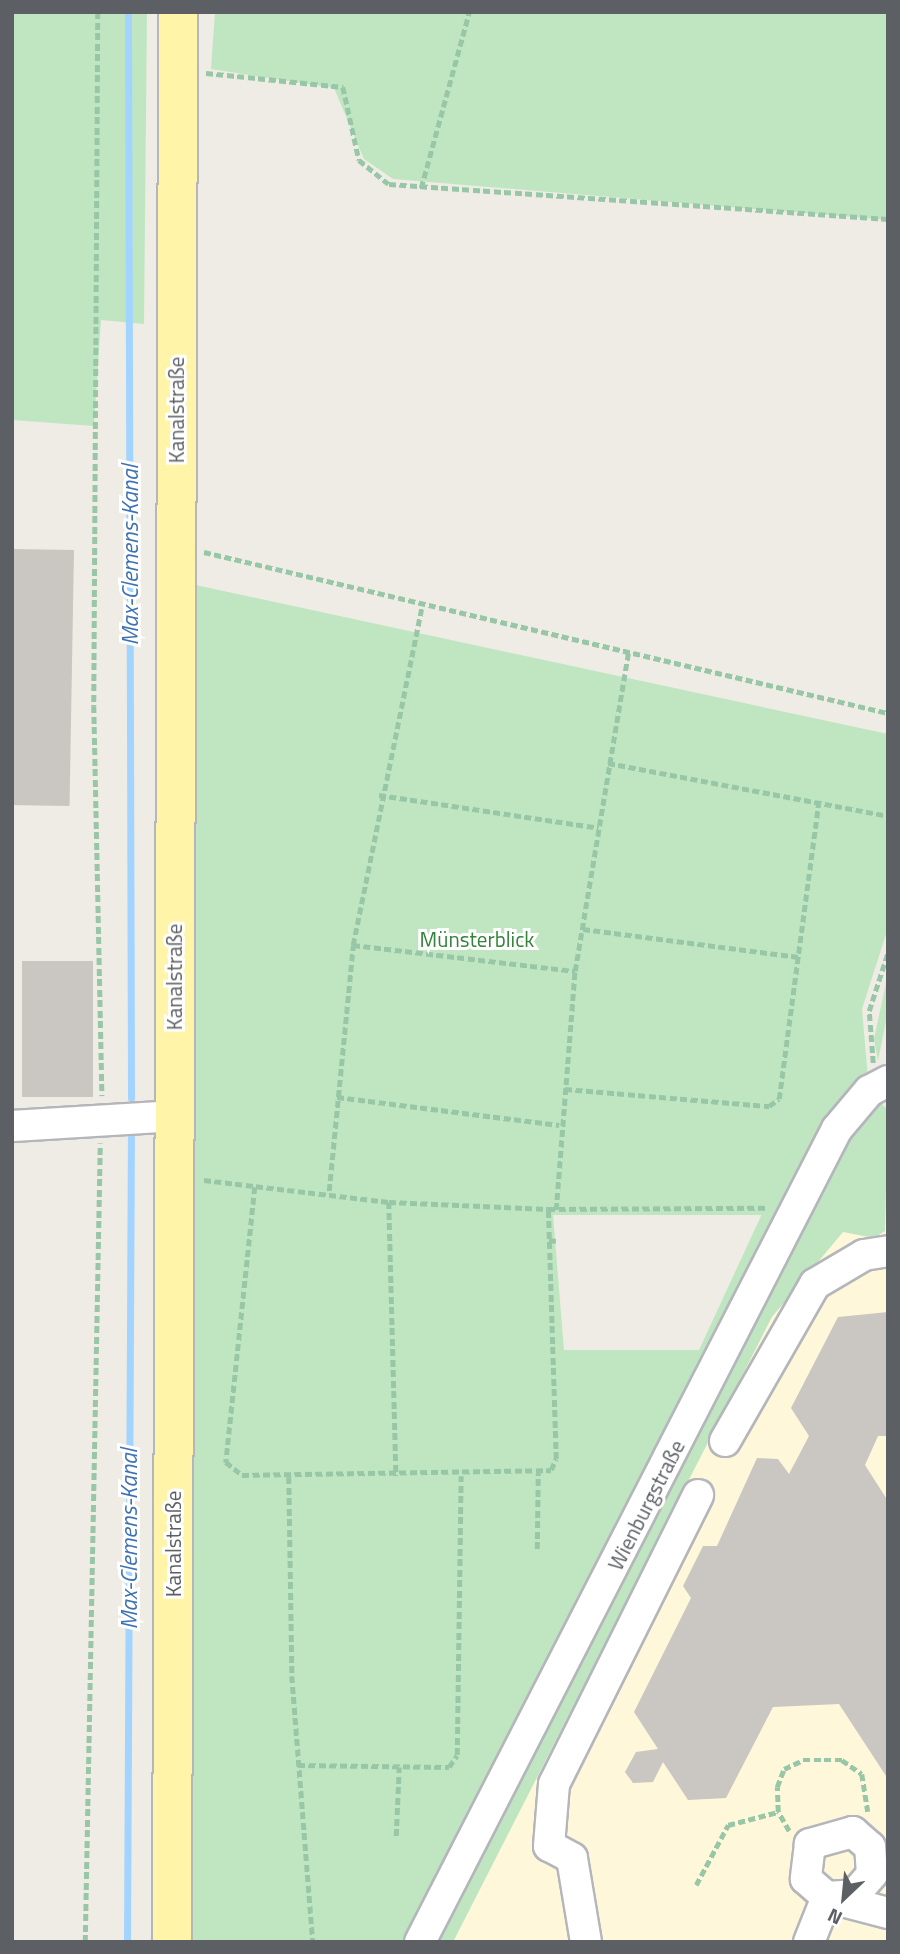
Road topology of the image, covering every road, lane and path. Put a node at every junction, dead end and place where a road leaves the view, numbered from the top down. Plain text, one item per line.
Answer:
1 (99, 12) edge
2 (177, 12) edge
3 (469, 12) edge
4 (177, 71) junction
5 (421, 188) junction
6 (888, 219) edge
7 (200, 551) dead end
8 (423, 601) junction
9 (628, 653) junction
10 (888, 713) edge
11 (608, 763) junction
12 (379, 795) junction
13 (819, 802) junction
14 (888, 816) edge
15 (599, 828) junction
16 (583, 929) junction
17 (353, 944) junction
18 (888, 952) edge
19 (799, 957) junction
20 (575, 971) junction
21 (885, 1082) edge
22 (565, 1089) junction
23 (337, 1097) junction
24 (174, 1116) junction
25 (102, 1118) junction
26 (559, 1125) junction
27 (12, 1126) edge
28 (98, 1161) dead end
29 (186, 1180) junction
30 (255, 1187) junction
31 (329, 1191) junction
32 (389, 1202) junction
33 (796, 1208) junction
34 (548, 1209) junction
35 (556, 1210) junction
36 (549, 1240) junction
37 (556, 1241) dead end
38 (888, 1251) edge
39 (725, 1441) dead end
40 (538, 1473) junction
41 (396, 1476) junction
42 (461, 1476) junction
43 (289, 1477) junction
44 (698, 1495) dead end
45 (537, 1549) dead end
46 (298, 1765) junction
47 (399, 1767) junction
48 (778, 1812) junction
49 (396, 1836) dead end
50 (870, 1838) edge
51 (810, 1844) junction
52 (696, 1885) dead end
53 (827, 1897) junction
54 (888, 1913) edge
55 (85, 1942) edge
56 (172, 1942) edge
57 (313, 1942) edge
58 (420, 1942) edge
59 (586, 1942) edge
60 (809, 1942) edge

1 - 25 path
2 - 4 main road, Kanalstraße
3 - 5 path
4 - 5 path
4 - 24 main road, Kanalstraße
5 - 6 path
7 - 8 path
8 - 9 path
8 - 12 path
9 - 10 path
9 - 11 path
11 - 13 path
11 - 15 path
12 - 15 path
12 - 17 path
13 - 14 path
13 - 19 path
15 - 16 path
16 - 19 path
16 - 20 path
17 - 20 path
17 - 23 path
18 - 21 path
19 - 22 path
20 - 22 path
21 - 33 street, Wienburgstraße
22 - 26 path
23 - 26 path
23 - 31 path
24 - 25 street
24 - 29 main road, Kanalstraße
25 - 27 street
26 - 35 path
28 - 55 path
29 - 30 path
29 - 56 main road, Kanalstraße
30 - 31 path
30 - 43 path
31 - 32 path
32 - 34 path
32 - 41 path
33 - 35 path
33 - 58 street, Wienburgstraße
34 - 35 path
34 - 36 path
36 - 37 path
36 - 40 path
38 - 39 street
40 - 42 path
40 - 45 path
41 - 42 path
41 - 43 path
42 - 47 path
43 - 46 path
44 - 59 street
46 - 47 path
46 - 57 path
47 - 49 path
48 - 50 path
48 - 51 path
48 - 52 path
50 - 51 street
50 - 53 street
51 - 53 street
53 - 54 street
53 - 60 street

